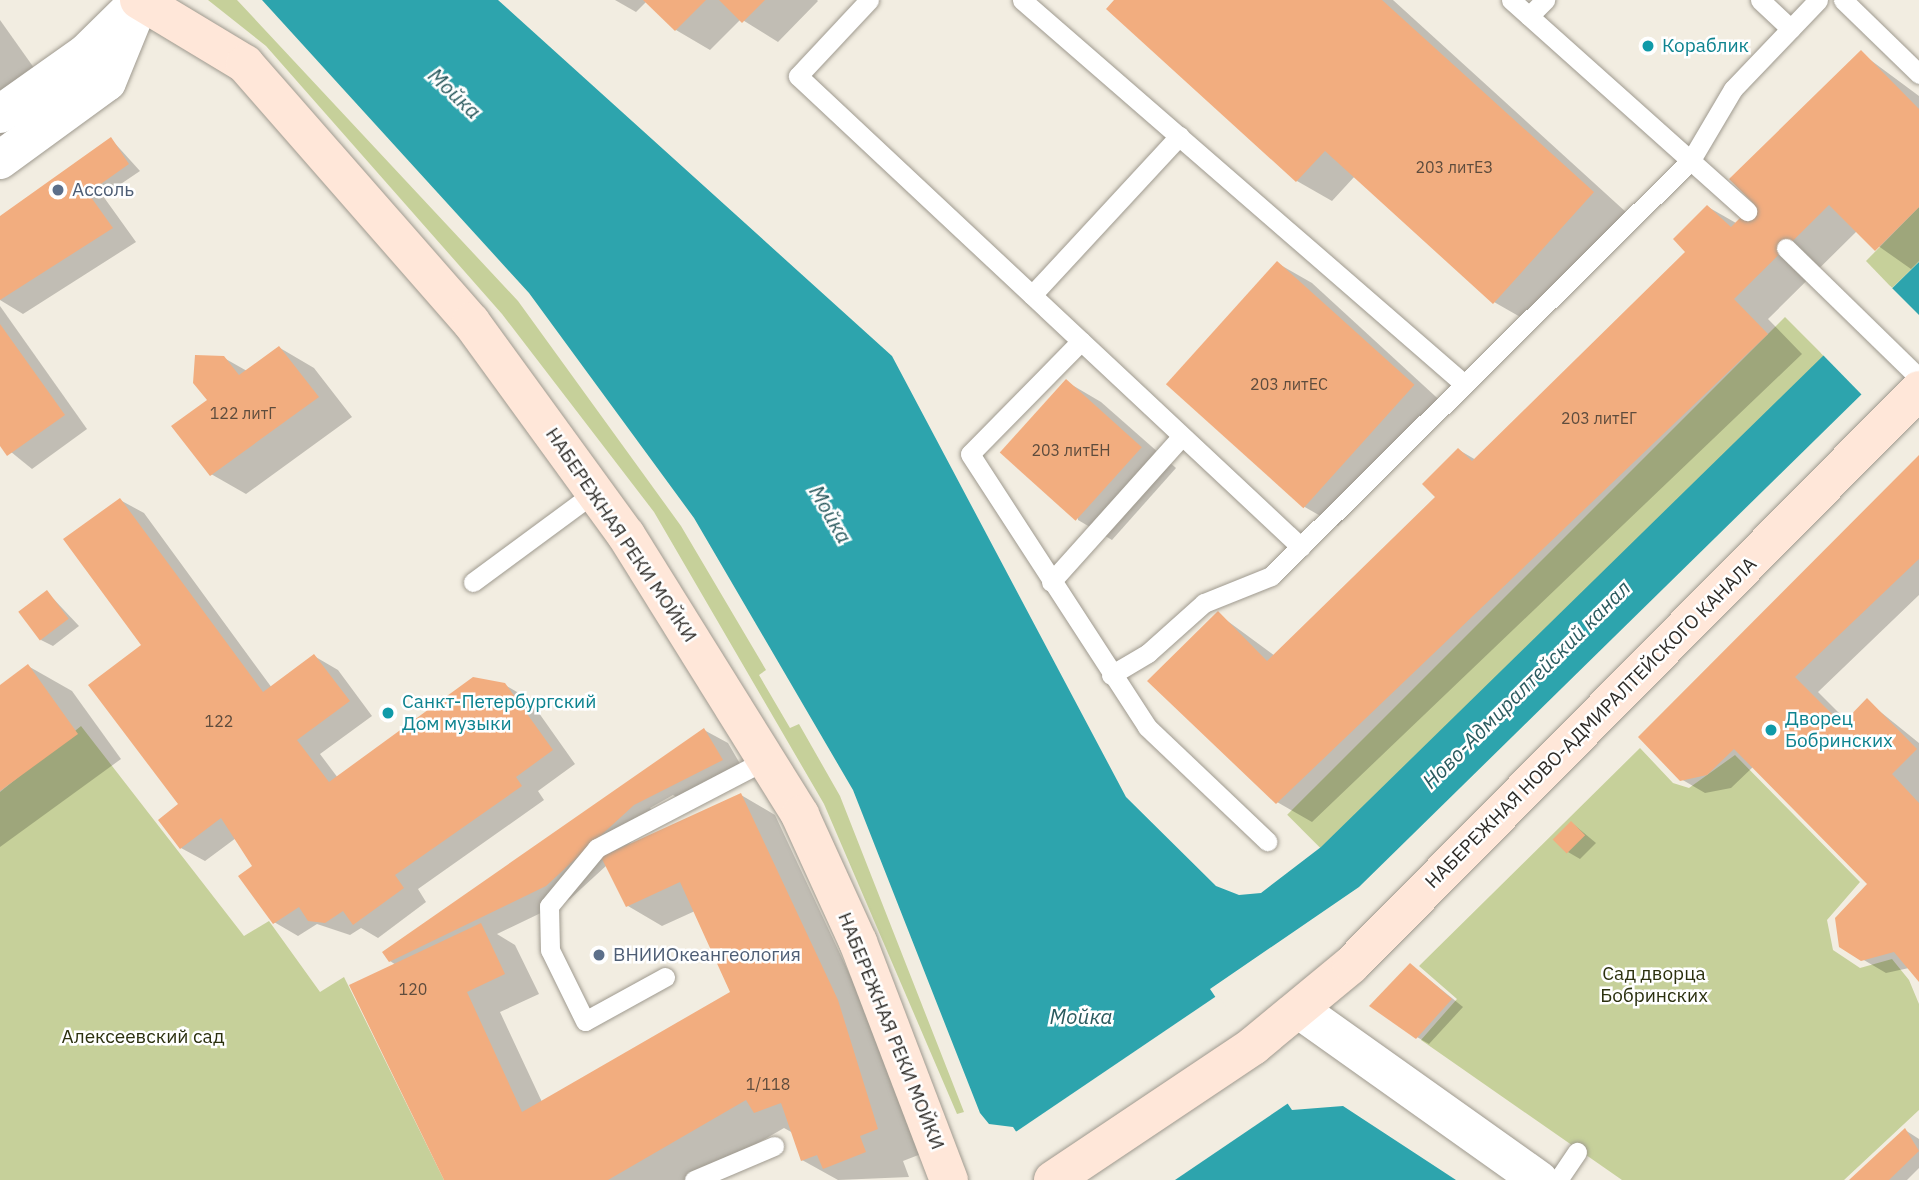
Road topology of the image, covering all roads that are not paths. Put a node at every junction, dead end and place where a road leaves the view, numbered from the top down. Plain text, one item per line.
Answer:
1 (140, 0) edge
2 (869, 0) edge
3 (1022, 0) edge
4 (1511, 0) edge
5 (1545, 0) edge
6 (1760, 0) edge
7 (1818, 0) edge
8 (1843, 0) edge
9 (1529, 16) junction
10 (1791, 29) junction
11 (1919, 74) edge
12 (0, 114) edge
13 (1179, 136) junction
14 (0, 160) edge
15 (1691, 160) junction
16 (1747, 211) dead end
17 (1786, 248) dead end
18 (1032, 295) junction
19 (1081, 341) junction
20 (1910, 376) edge
21 (1919, 378) edge
22 (1464, 384) junction
23 (1182, 436) junction
24 (595, 492) junction
25 (1301, 547) junction
26 (473, 582) dead end
27 (1051, 582) junction
28 (1111, 675) junction
29 (769, 758) junction
30 (1267, 841) dead end
31 (665, 977) dead end
32 (1301, 1011) junction
33 (774, 1146) dead end
34 (1577, 1152) dead end
35 (694, 1180) edge
36 (949, 1180) edge
37 (1053, 1180) edge
38 (1539, 1180) edge
39 (1558, 1180) edge

1 - 12 street
1 - 14 street
1 - 24 main road, НАБЕРЕЖНАЯ РЕКИ МОЙКИ
2 - 18 lane
3 - 13 lane
4 - 9 lane
5 - 9 lane
6 - 10 lane
7 - 10 lane
8 - 11 lane
9 - 15 lane
10 - 15 lane
13 - 18 lane
13 - 22 lane
15 - 16 lane
15 - 22 lane
17 - 20 lane
18 - 19 lane
19 - 23 lane
19 - 27 lane
20 - 21 lane
20 - 32 main road, НАБЕРЕЖНАЯ НОВО-АДМИРАЛТЕЙСКОГО КАНАЛА
22 - 25 lane
23 - 25 lane
23 - 27 lane
24 - 26 lane
24 - 29 main road, НАБЕРЕЖНАЯ РЕКИ МОЙКИ
25 - 28 lane
27 - 28 lane
28 - 30 lane
29 - 31 lane
29 - 36 main road, НАБЕРЕЖНАЯ РЕКИ МОЙКИ
32 - 37 main road, НАБЕРЕЖНАЯ НОВО-АДМИРАЛТЕЙСКОГО КАНАЛА
32 - 38 street
33 - 35 lane
34 - 39 lane

